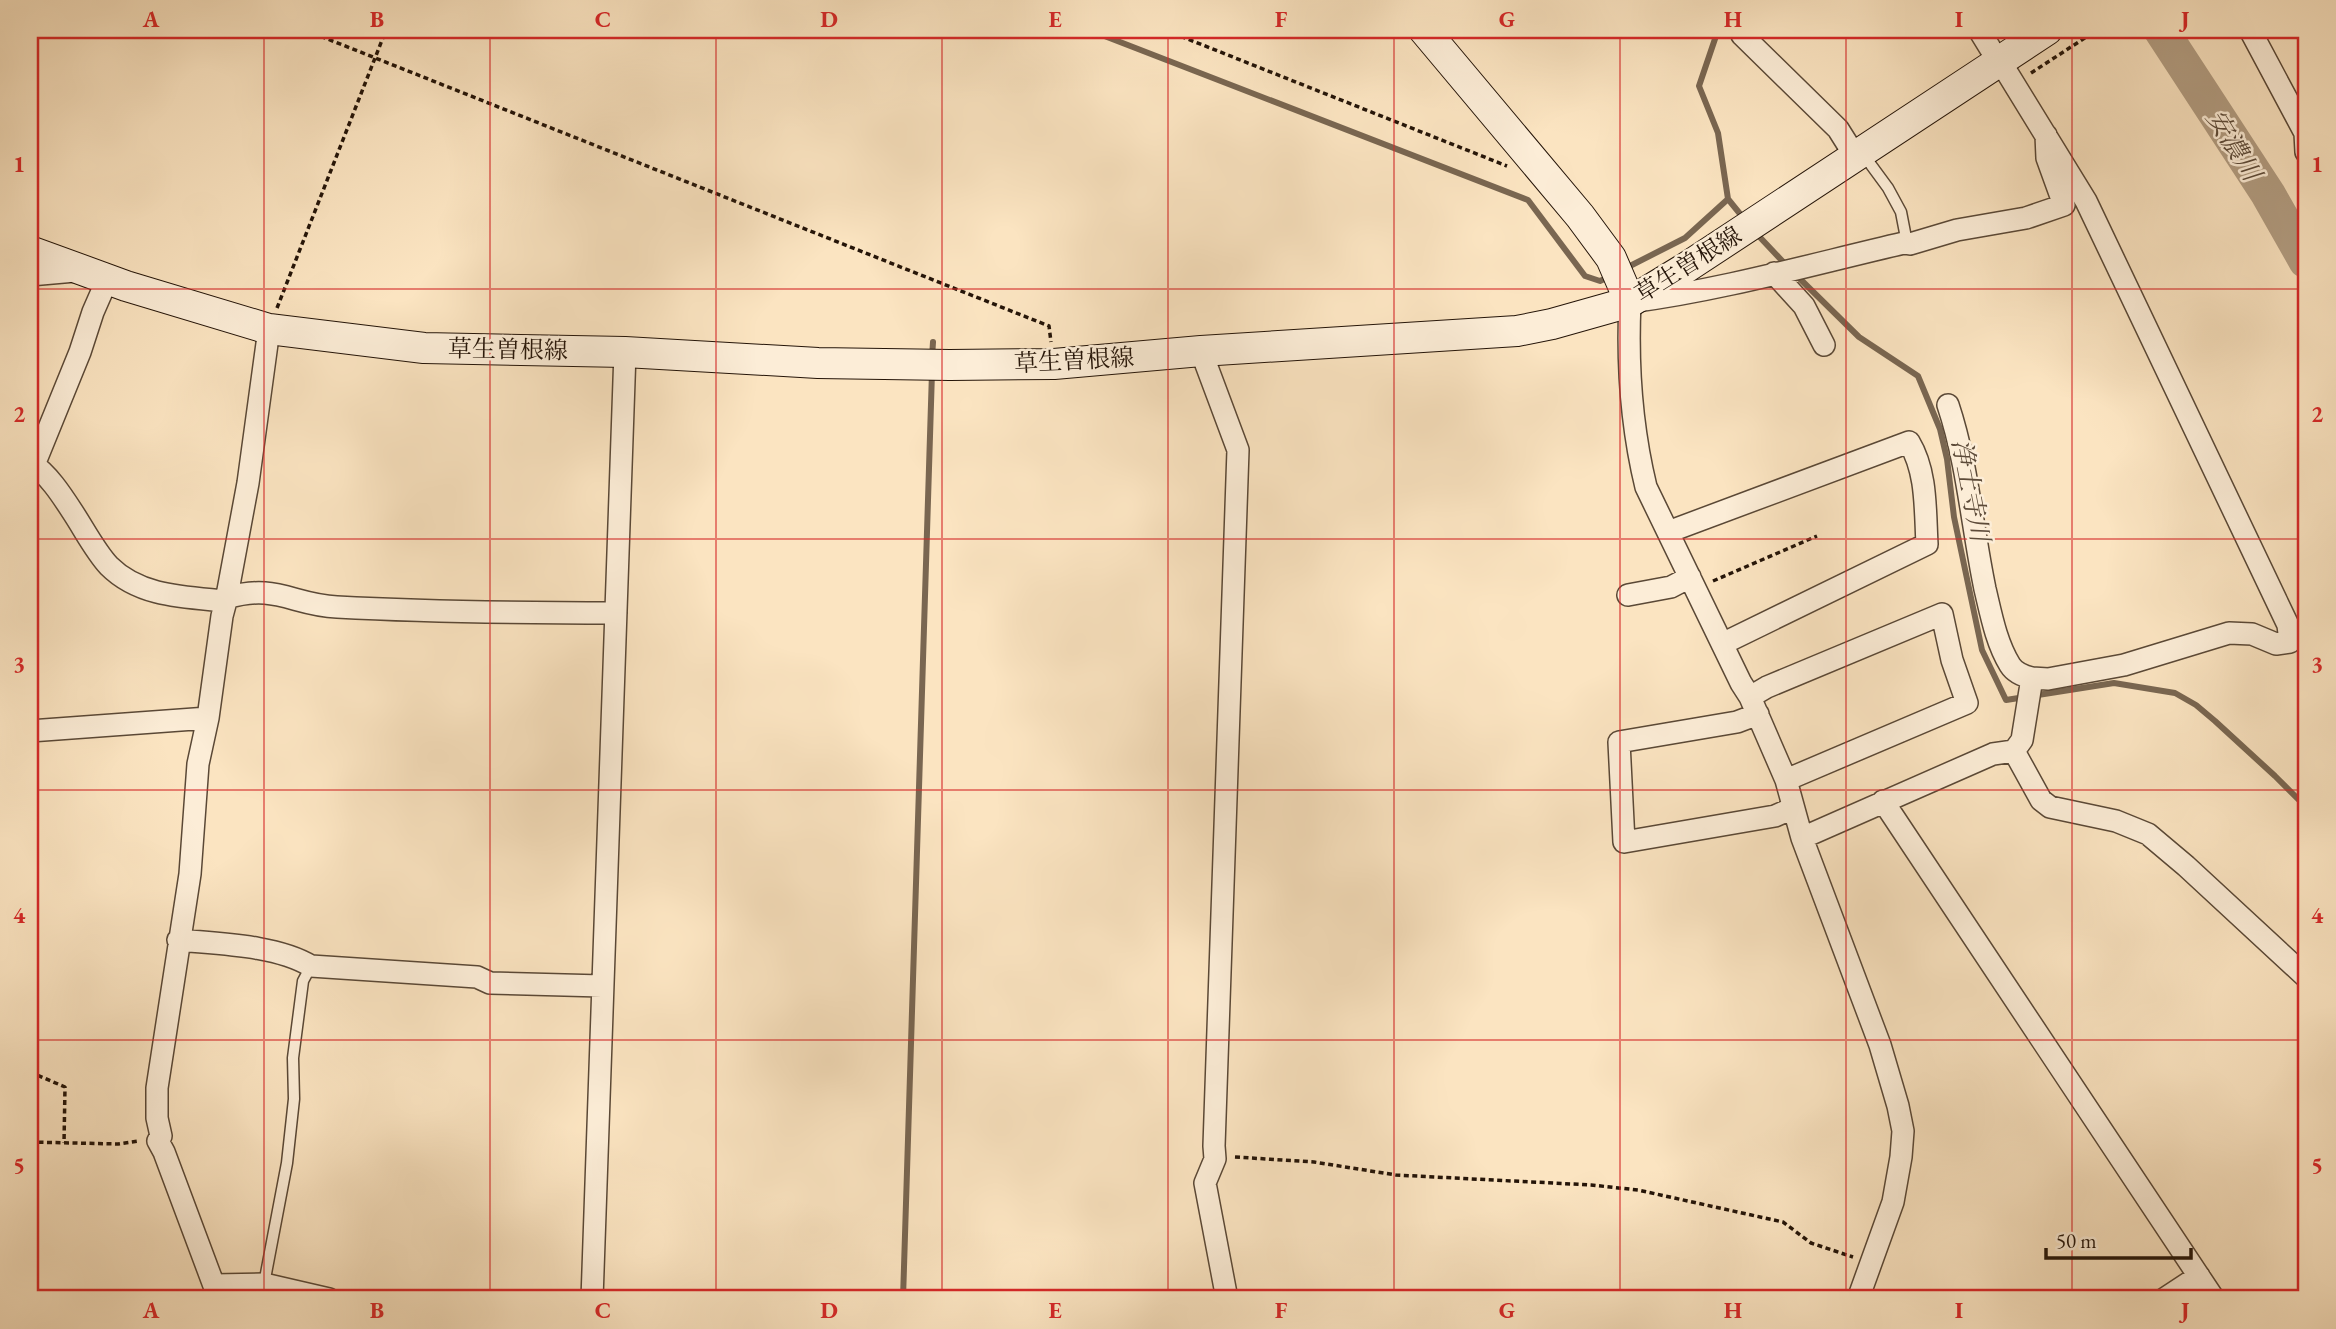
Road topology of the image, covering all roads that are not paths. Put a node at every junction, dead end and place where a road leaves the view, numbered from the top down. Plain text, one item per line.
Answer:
1 (1423, 30) edge
2 (1747, 30) edge
3 (1979, 30) edge
4 (2047, 30) edge
5 (2250, 30) edge
6 (2004, 69) junction
7 (2046, 135) junction
8 (2306, 140) edge
9 (1858, 154) junction
10 (1907, 243) junction
11 (30, 251) edge
12 (1775, 272) junction
13 (30, 275) edge
14 (94, 275) junction
15 (1630, 302) junction
16 (269, 329) junction
17 (1824, 345) dead end
18 (1201, 351) junction
19 (625, 352) junction
20 (1948, 405) dead end
21 (32, 464) edge
22 (1668, 532) junction
23 (1693, 583) junction
24 (1628, 595) dead end
25 (227, 600) junction
26 (616, 613) junction
27 (1723, 644) junction
28 (2031, 680) junction
29 (1754, 705) junction
30 (208, 718) junction
31 (30, 732) edge
32 (2014, 751) junction
33 (1786, 780) junction
34 (1883, 802) junction
35 (1793, 808) junction
36 (1802, 838) junction
37 (178, 940) junction
38 (311, 966) junction
39 (2306, 977) edge
40 (602, 986) junction
41 (2199, 1276) junction
42 (264, 1284) junction
43 (217, 1292) edge
44 (329, 1299) edge
45 (592, 1299) edge
46 (1227, 1299) edge
47 (1858, 1299) edge
48 (2164, 1299) edge
49 (2214, 1299) edge

1 - 15 main road
2 - 9 street
3 - 6 street
4 - 6 main road, 草生曽根線
5 - 8 street
6 - 7 street
6 - 9 main road, 草生曽根線
7 - 10 street
7 - 28 street
9 - 10 lane
9 - 15 main road, 草生曽根線
10 - 12 street
11 - 14 main road, 草生曽根線
12 - 15 street
12 - 17 street
13 - 14 street
14 - 16 main road, 草生曽根線
14 - 21 street
15 - 18 main road, 草生曽根線
15 - 22 street
16 - 19 main road, 草生曽根線
16 - 25 street
18 - 19 main road, 草生曽根線
18 - 46 street
19 - 26 street
20 - 28 street
21 - 25 street
22 - 23 street
22 - 27 street
23 - 24 street
23 - 27 street
25 - 26 street
25 - 30 street
26 - 40 street
27 - 29 street
28 - 32 street
29 - 33 street
29 - 33 street
29 - 35 street
30 - 31 street
30 - 37 street
32 - 34 street
32 - 39 street
33 - 35 street
34 - 36 street
34 - 41 street
35 - 36 street
36 - 47 street
37 - 38 street
37 - 43 street
38 - 40 street
38 - 42 lane
40 - 45 street
41 - 48 street
41 - 49 street
42 - 43 street
42 - 44 street

